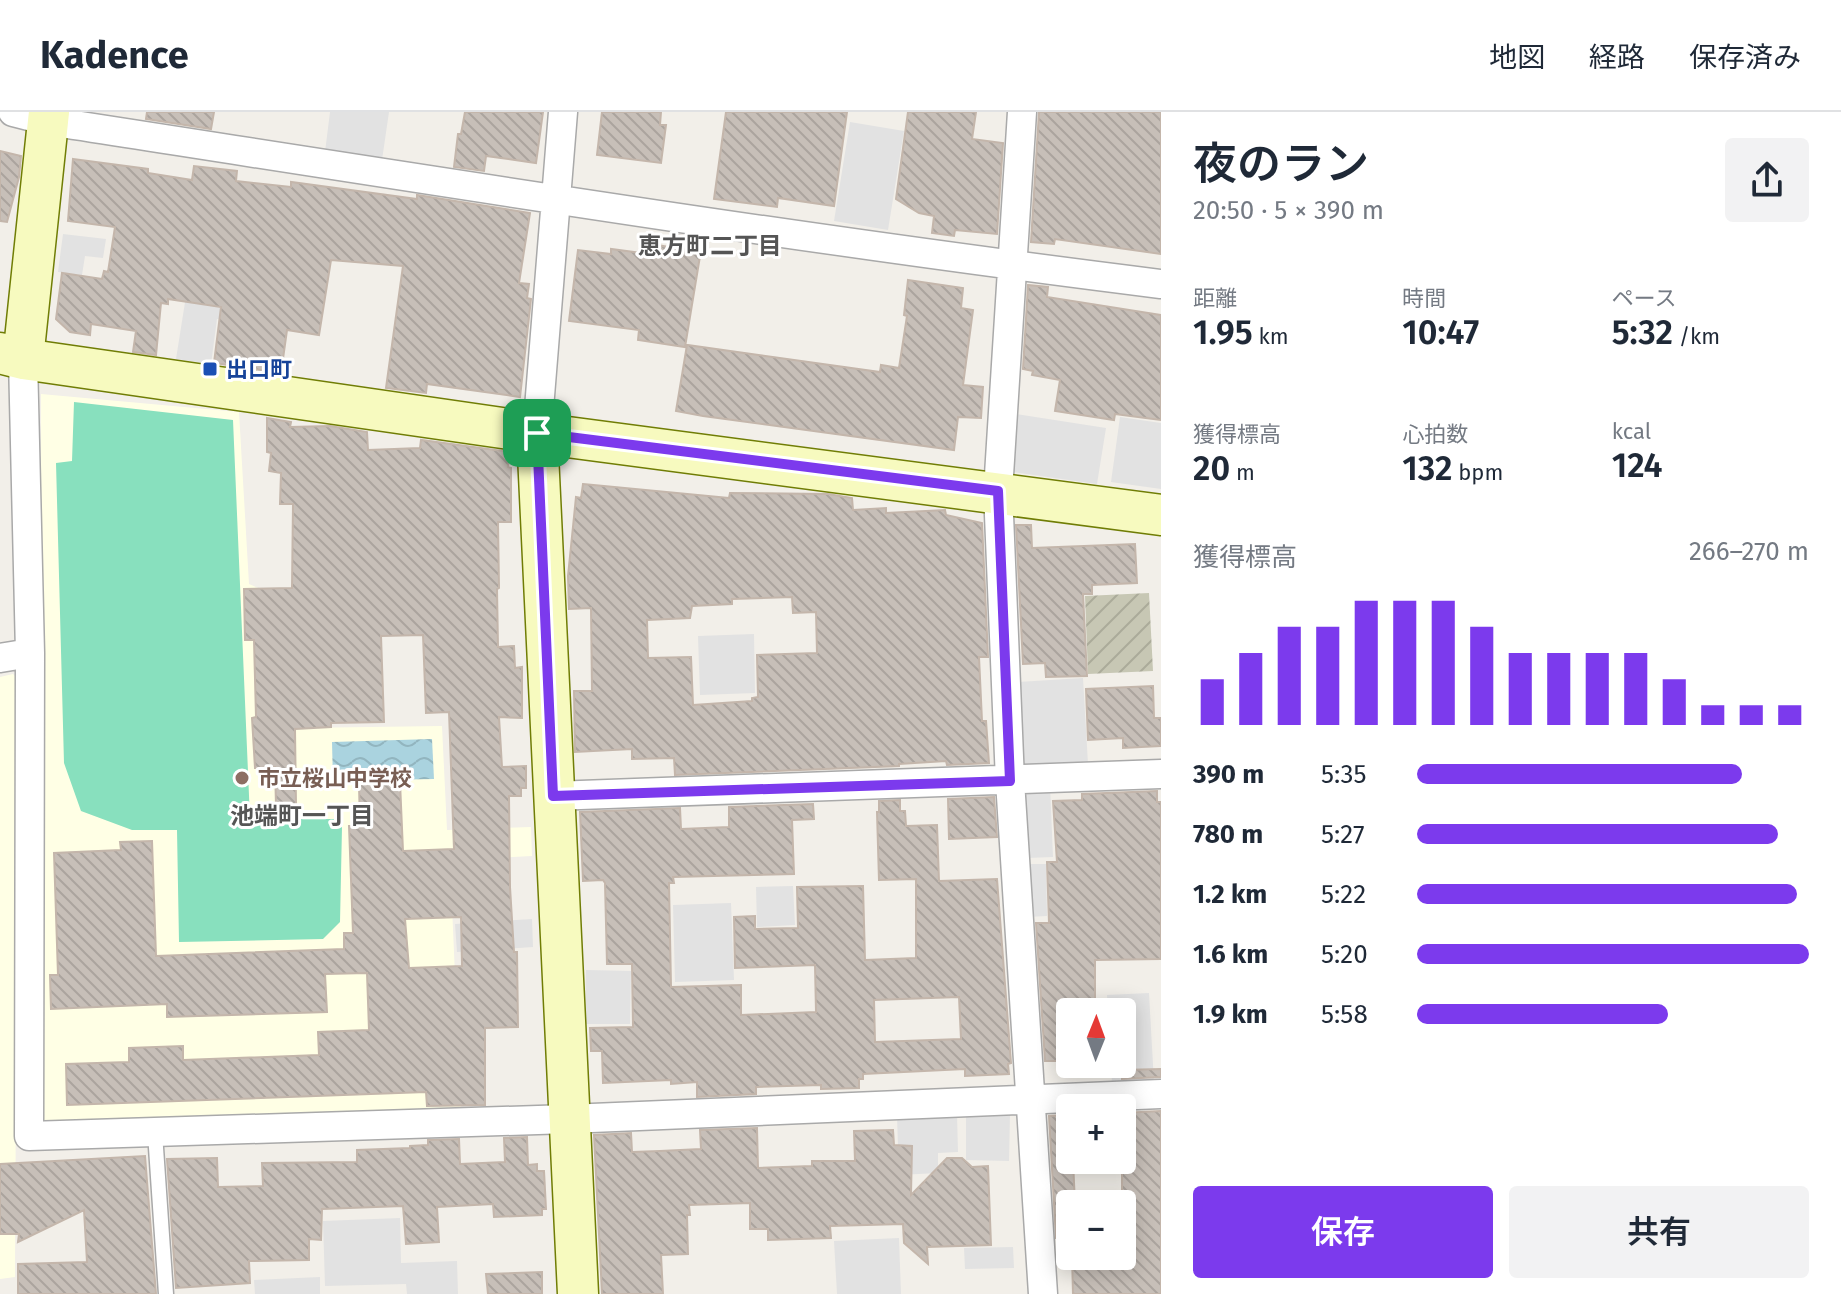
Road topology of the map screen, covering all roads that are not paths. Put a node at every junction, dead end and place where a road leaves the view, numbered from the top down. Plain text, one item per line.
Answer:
1 (563, 112) edge
2 (1022, 112) edge
3 (36, 115) edge
4 (556, 200) junction
5 (1013, 266) junction
6 (1161, 284) edge
7 (12, 356) edge
8 (537, 433) junction
9 (998, 491) junction
10 (12, 505) edge
11 (1161, 515) edge
12 (30, 653) junction
13 (0, 658) edge
14 (1161, 774) edge
15 (1010, 781) junction
16 (553, 796) junction
17 (1161, 1094) edge
18 (1029, 1099) junction
19 (568, 1119) junction
20 (155, 1133) junction
21 (166, 1294) edge
22 (578, 1294) edge
23 (1043, 1294) edge

1 - 4 street
2 - 5 street
3 - 4 street
3 - 7 street
4 - 5 street
4 - 8 street
5 - 6 street
5 - 9 street
7 - 8 street
7 - 10 street
8 - 9 street
8 - 16 street
9 - 11 street
9 - 15 street
10 - 12 street
12 - 13 street
12 - 20 street
14 - 15 street
15 - 16 street
15 - 18 street
16 - 19 street
17 - 18 street
18 - 19 street
18 - 23 street
19 - 20 street
19 - 22 street
20 - 21 lane

